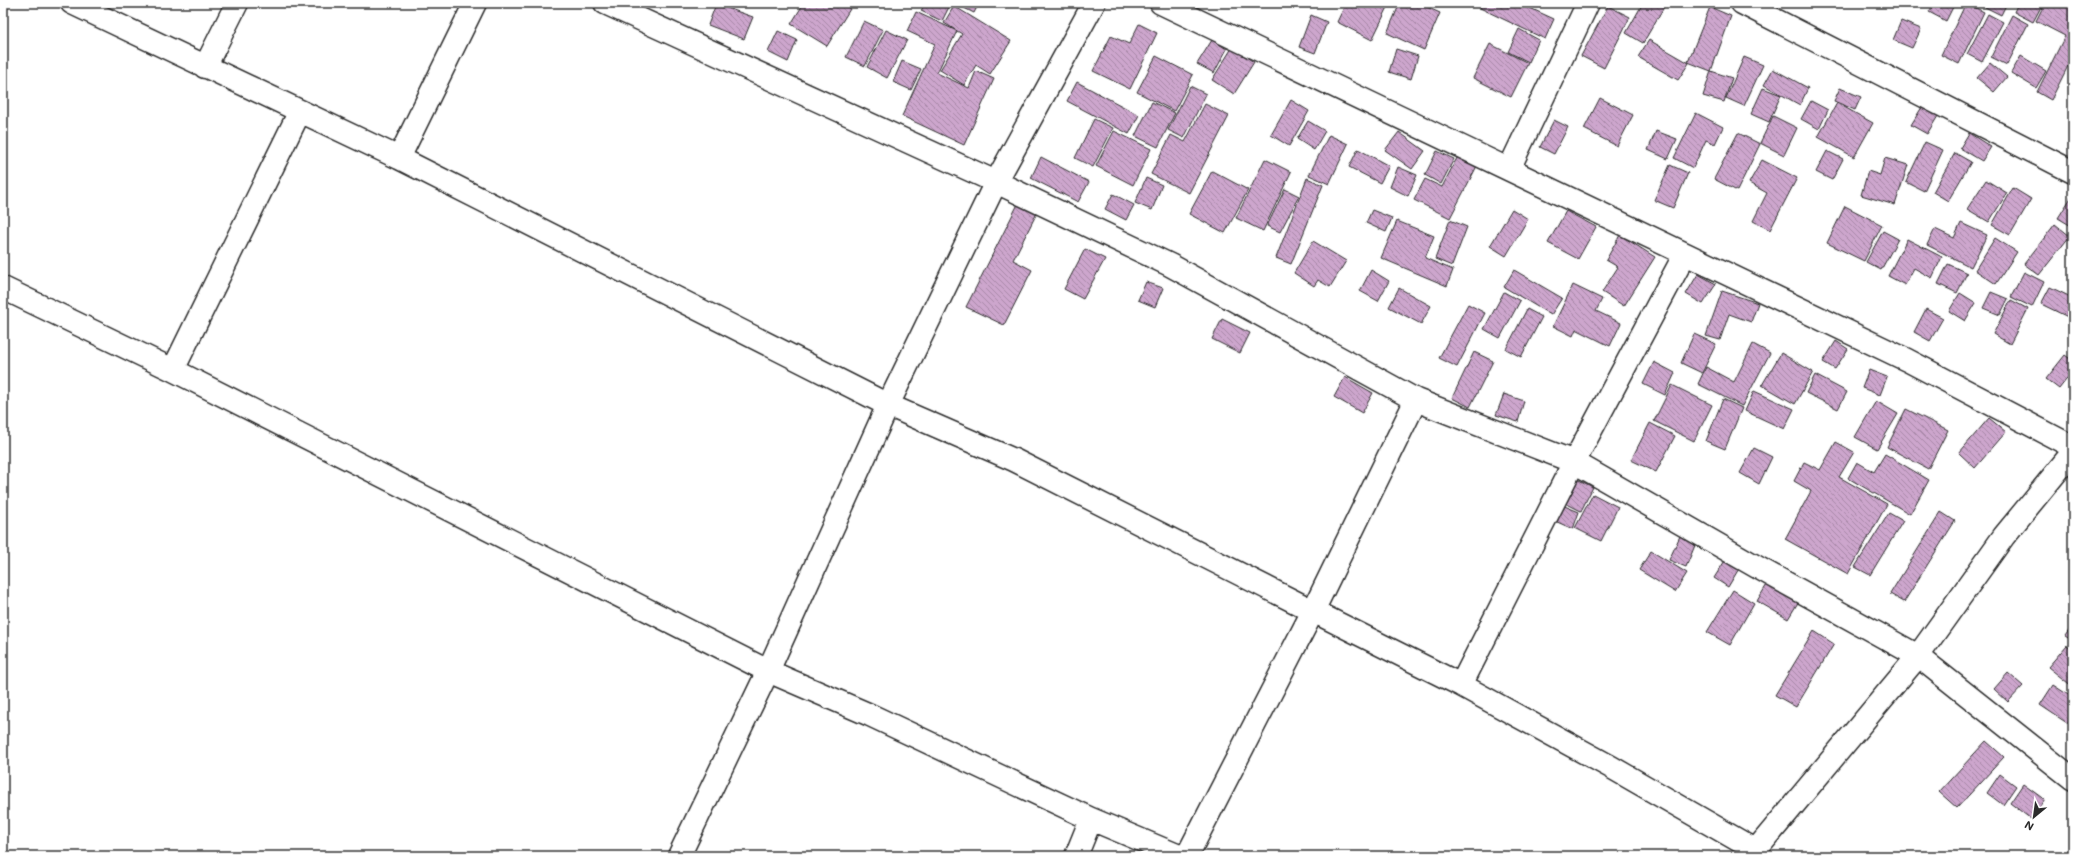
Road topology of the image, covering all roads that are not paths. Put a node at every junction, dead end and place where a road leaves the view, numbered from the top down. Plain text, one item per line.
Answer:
1 (72, 3) edge
2 (237, 3) edge
3 (475, 3) edge
4 (606, 3) edge
5 (1094, 3) edge
6 (1161, 3) edge
7 (1588, 3) edge
8 (1742, 3) edge
9 (1781, 11) edge
10 (205, 67) junction
11 (300, 111) junction
12 (399, 158) junction
13 (1509, 169) junction
14 (2073, 172) edge
15 (996, 182) junction
16 (1685, 254) junction
17 (3, 288) edge
18 (174, 370) junction
19 (1416, 400) junction
20 (888, 405) junction
21 (2073, 447) edge
22 (2073, 452) edge
23 (1574, 462) junction
24 (1313, 611) junction
25 (1918, 656) junction
26 (768, 671) junction
27 (1461, 686) junction
28 (2073, 779) edge
29 (1091, 819) junction
30 (1754, 853) edge
31 (679, 856) edge
32 (1076, 856) edge
33 (1179, 856) edge
34 (1187, 856) edge

1 - 10 street
2 - 10 street
3 - 12 street
4 - 15 street
5 - 15 street
6 - 13 street
7 - 13 street
8 - 9 street
9 - 14 street
10 - 11 street
11 - 12 street
11 - 18 street
12 - 20 street
13 - 16 street
15 - 19 street
15 - 20 street
16 - 21 street
16 - 23 street
17 - 18 street
18 - 26 street
19 - 23 street
19 - 24 street
20 - 24 street
20 - 26 street
22 - 25 street
23 - 25 street
23 - 27 street
24 - 27 street
24 - 34 street
25 - 28 street
25 - 30 street
26 - 29 street
26 - 31 street
27 - 30 street
29 - 32 street
29 - 33 street

